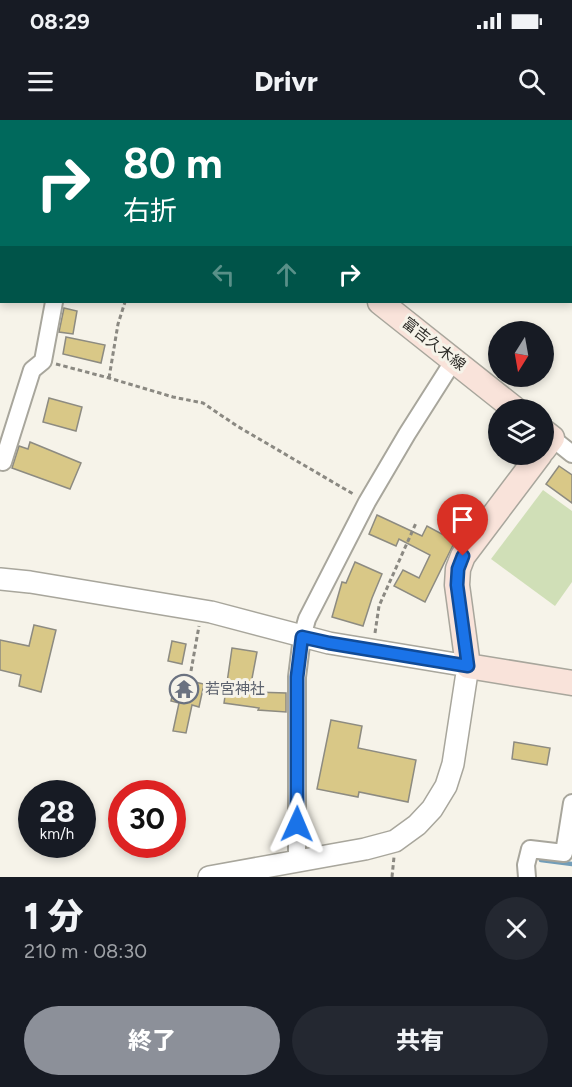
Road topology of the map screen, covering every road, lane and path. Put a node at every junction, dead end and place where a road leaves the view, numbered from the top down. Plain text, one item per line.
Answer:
1 (54, 303) edge
2 (125, 303) edge
3 (381, 303) edge
4 (454, 360) junction
5 (43, 361) junction
6 (109, 378) junction
7 (502, 399) edge
8 (554, 447) edge
9 (572, 454) edge
10 (1, 465) edge
11 (528, 465) edge
12 (367, 502) junction
13 (416, 523) dead end
14 (0, 579) edge
15 (202, 611) junction
16 (302, 637) junction
17 (373, 651) junction
18 (468, 666) junction
19 (191, 671) dead end
20 (572, 683) edge
21 (572, 803) edge
22 (297, 861) junction
23 (209, 877) edge
24 (526, 877) edge

1 - 5 street
2 - 6 path
3 - 4 main road, 富吉久木線
4 - 7 main road, 富吉久木線
4 - 12 street
5 - 6 path
5 - 10 street
6 - 12 path
8 - 9 street
11 - 18 main road
12 - 16 street
13 - 17 path
14 - 15 street
15 - 16 street
15 - 19 path
16 - 17 street
16 - 22 street
17 - 18 street
18 - 20 main road
18 - 22 street
21 - 24 street
22 - 23 street

